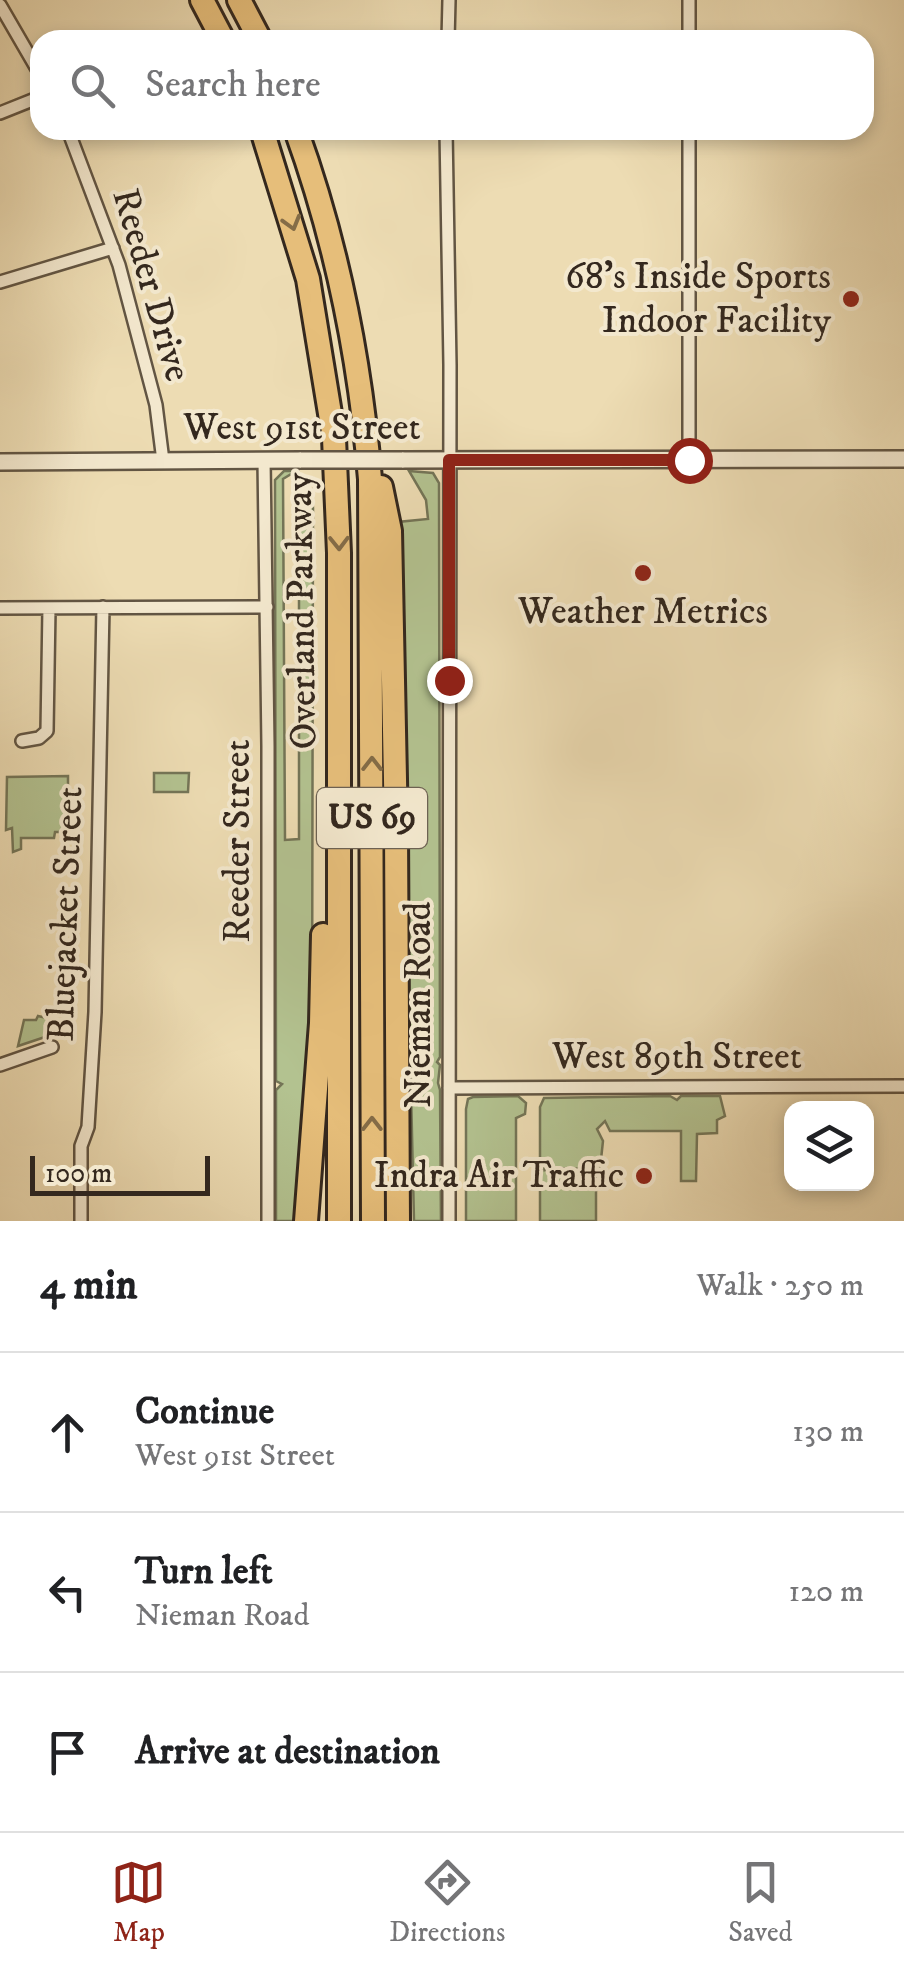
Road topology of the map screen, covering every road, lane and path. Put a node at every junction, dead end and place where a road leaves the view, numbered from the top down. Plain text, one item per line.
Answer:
1 (202, 0) edge
2 (239, 0) edge
3 (448, 0) edge
4 (689, 0) edge
5 (0, 5) edge
6 (217, 30) edge
7 (255, 30) edge
8 (448, 30) edge
9 (689, 30) edge
10 (30, 57) edge
11 (30, 101) edge
12 (0, 114) edge
13 (72, 140) edge
14 (265, 140) edge
15 (299, 140) edge
16 (446, 140) edge
17 (689, 140) edge
18 (113, 248) junction
19 (0, 282) edge
20 (364, 416) junction
21 (904, 459) edge
22 (264, 460) junction
23 (449, 460) junction
24 (689, 460) junction
25 (163, 461) junction
26 (0, 462) edge
27 (103, 607) junction
28 (267, 607) junction
29 (0, 608) edge
30 (49, 608) junction
31 (22, 741) dead end
32 (338, 910) junction
33 (52, 1046) dead end
34 (0, 1066) edge
35 (904, 1086) edge
36 (450, 1088) junction
37 (81, 1221) edge
38 (268, 1221) edge
39 (306, 1221) edge
40 (339, 1221) edge
41 (372, 1221) edge
42 (398, 1221) edge
43 (448, 1221) edge

1 - 6 highway
2 - 7 highway
3 - 8 street
4 - 9 street
5 - 10 street
11 - 12 street
13 - 18 street, Reeder Drive
14 -> 32 highway, Overland Parkway / US 69
15 - 20 highway, Overland Parkway / US 69
16 - 23 street, Nieman Road
17 - 24 street
18 - 19 street
18 - 25 street, Reeder Drive
41 -> 20 highway, Overland Parkway / US 69
20 - 42 highway
21 - 24 street, West 91st Street
22 - 23 street, West 91st Street, bridge
22 - 25 street, West 91st Street
22 - 28 street, Reeder Street
23 - 24 street, West 91st Street
23 - 36 street, Nieman Road
25 - 26 street, West 91st Street
27 - 28 street
27 - 30 street
27 - 37 street, Bluejacket Street
28 - 38 street, Reeder Street
29 - 30 street
30 - 31 street
32 - 39 highway
32 - 40 highway, Overland Parkway / US 69
33 - 34 street
35 - 36 street, West 89th Street
36 - 43 street, Nieman Road

